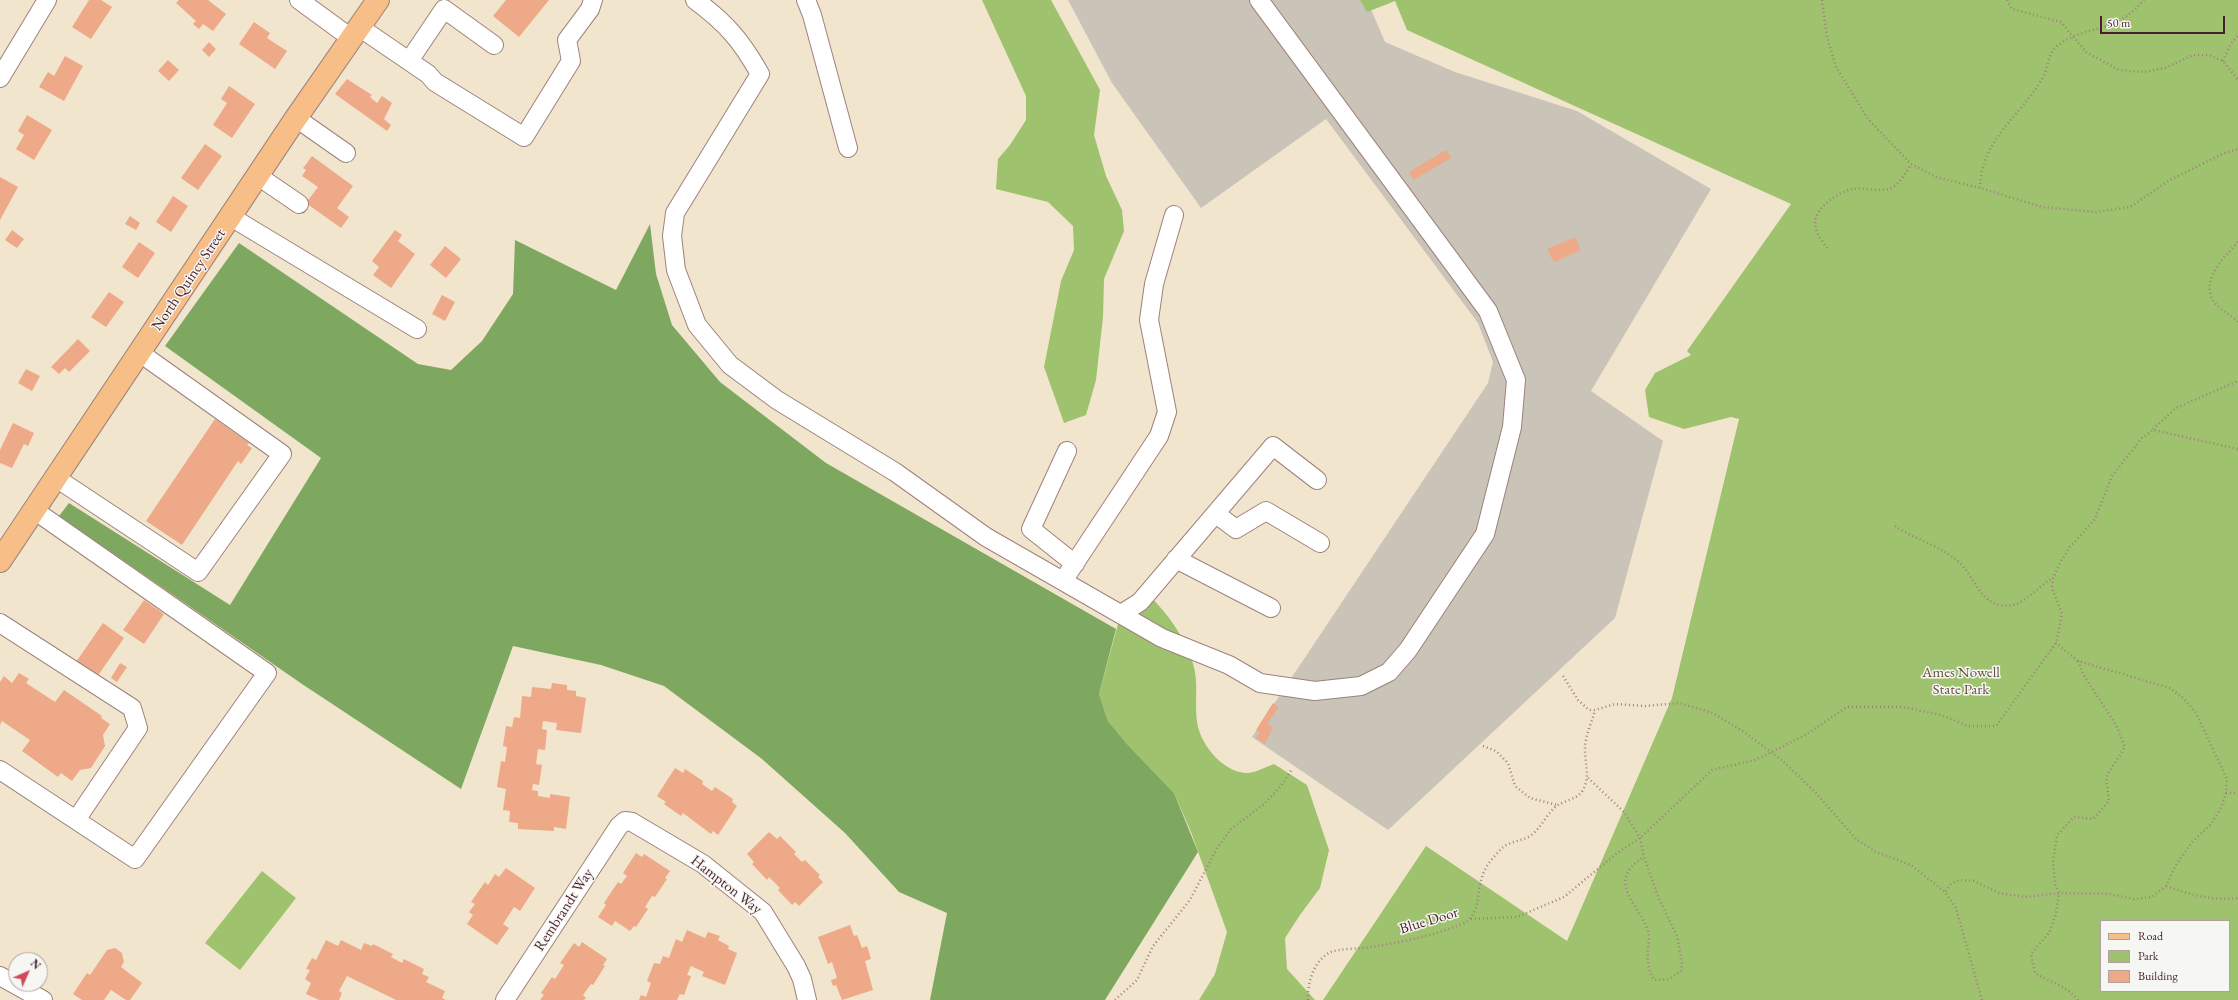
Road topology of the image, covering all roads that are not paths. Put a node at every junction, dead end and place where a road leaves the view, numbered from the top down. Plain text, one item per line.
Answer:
1 (47, 0) edge
2 (299, 0) edge
3 (378, 0) edge
4 (593, 0) edge
5 (695, 0) edge
6 (806, 0) edge
7 (1260, 0) edge
8 (355, 32) junction
9 (494, 45) dead end
10 (409, 61) junction
11 (0, 78) edge
12 (296, 118) junction
13 (848, 148) dead end
14 (346, 154) dead end
15 (258, 176) junction
16 (299, 204) dead end
17 (1174, 215) dead end
18 (231, 217) junction
19 (417, 328) dead end
20 (140, 353) junction
21 (1068, 451) dead end
22 (56, 478) junction
23 (1317, 480) dead end
24 (34, 510) junction
25 (1216, 514) junction
26 (1320, 543) dead end
27 (1176, 559) junction
28 (0, 561) edge
29 (1075, 564) junction
30 (1064, 581) junction
31 (1271, 608) dead end
32 (1121, 614) junction
33 (1, 625) edge
34 (0, 770) edge
35 (76, 820) junction
36 (625, 821) joint
37 (0, 976) edge
38 (43, 1000) edge
39 (505, 1000) edge
40 (807, 1000) edge

1 - 11 street
2 - 8 street
3 - 8 main road, North Quincy Street
4 - 10 street
5 - 30 street
6 - 13 street
7 - 32 street
8 - 10 street
8 - 12 main road, North Quincy Street
9 - 10 street
12 - 14 street
12 - 15 main road, North Quincy Street
15 - 16 street
15 - 18 main road, North Quincy Street
17 - 29 street
18 - 19 street
18 - 20 main road, North Quincy Street
20 - 22 main road, North Quincy Street
20 - 22 street
21 - 29 street
22 - 24 main road, North Quincy Street
23 - 25 street
24 - 28 main road, North Quincy Street
24 - 35 street
25 - 26 street
25 - 27 street
27 - 31 street
27 - 32 street
29 - 30 street
30 - 32 street
33 - 35 street
34 - 35 street
36 - 39 street, Rembrandt Way
36 - 40 street, Hampton Way
37 - 38 street

